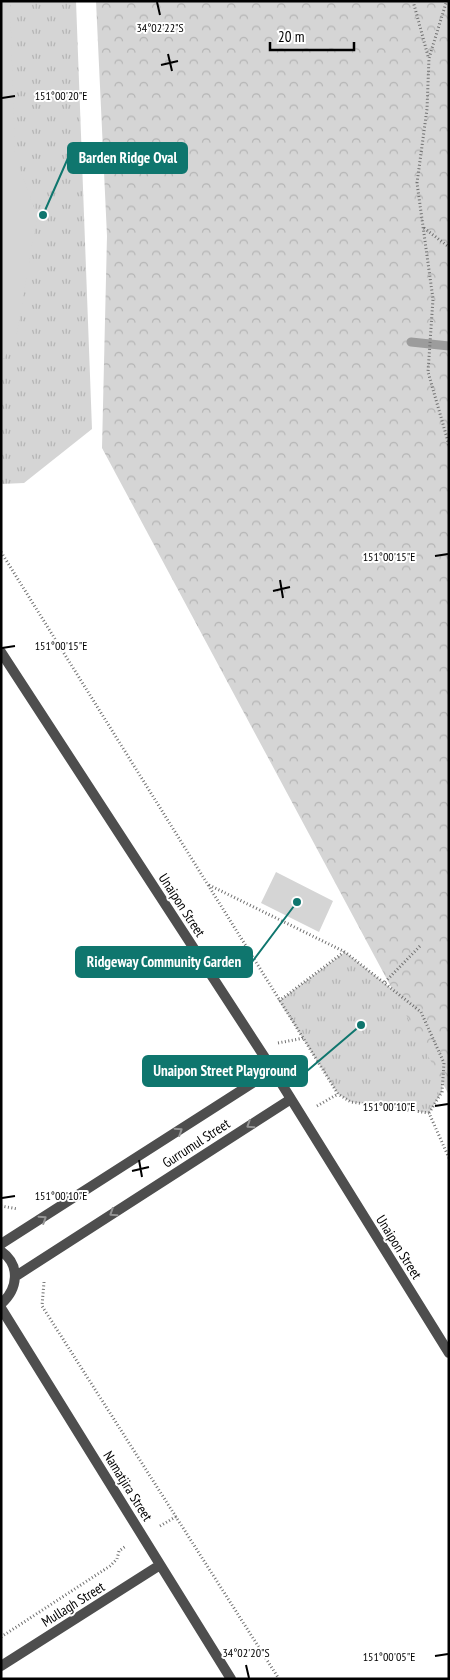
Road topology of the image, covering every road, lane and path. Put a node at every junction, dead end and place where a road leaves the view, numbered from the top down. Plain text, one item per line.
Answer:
1 (413, 1) edge
2 (449, 2) edge
3 (429, 58) junction
4 (424, 228) junction
5 (449, 247) edge
6 (449, 446) edge
7 (1, 552) edge
8 (1, 652) edge
9 (208, 884) junction
10 (421, 945) dead end
11 (345, 952) junction
12 (385, 982) junction
13 (278, 1001) junction
14 (273, 1070) junction
15 (291, 1099) junction
16 (429, 1113) junction
17 (449, 1158) edge
18 (1, 1206) edge
19 (23, 1210) dead end
20 (1, 1244) edge
21 (1, 1251) edge
22 (16, 1276) junction
23 (48, 1277) dead end
24 (1, 1306) edge
25 (449, 1353) edge
26 (177, 1516) junction
27 (143, 1536) junction
28 (160, 1565) junction
29 (1, 1637) edge
30 (1, 1666) edge
31 (231, 1679) edge
32 (279, 1679) edge

1 - 3 path
2 - 3 path
3 - 4 path
4 - 5 path
4 - 6 path
7 - 9 path
8 - 14 street, Unaipon Street
9 - 11 path
9 - 13 path
10 - 12 path
11 - 12 path
11 - 13 path
12 - 16 path
13 - 16 path
14 - 15 street, Unaipon Street
20 -> 14 street, Gurrumul Street
15 -> 22 street, Gurrumul Street
15 - 25 street, Unaipon Street
16 - 17 path
18 - 19 path
21 - 22 street
22 - 24 street
23 - 26 path
24 - 27 street, Namatjira Street
26 - 27 path
26 - 32 path
27 - 28 street, Namatjira Street
27 - 29 path
28 - 30 street, Mullagh Street
28 - 31 street, Namatjira Street

